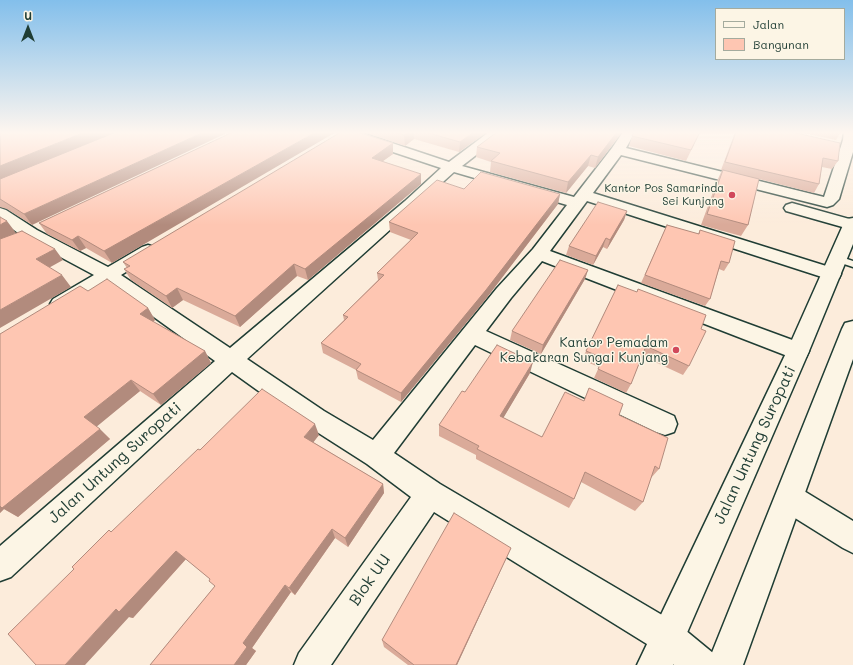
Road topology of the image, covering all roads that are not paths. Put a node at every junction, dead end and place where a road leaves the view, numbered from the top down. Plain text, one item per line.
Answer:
1 (439, 163) edge
2 (457, 163) edge
3 (608, 163) edge
4 (670, 163) edge
5 (845, 163) edge
6 (452, 167) junction
7 (580, 199) junction
8 (763, 200) dead end
9 (0, 213) edge
10 (853, 224) edge
11 (163, 242) edge
12 (539, 253) junction
13 (841, 266) edge
14 (108, 275) junction
15 (47, 312) edge
16 (853, 329) edge
17 (472, 334) junction
18 (798, 351) junction
19 (231, 360) junction
20 (665, 424) dead end
21 (376, 456) junction
22 (430, 494) junction
23 (789, 498) junction
24 (853, 538) edge
25 (0, 566) edge
26 (667, 637) junction
27 (311, 665) edge
28 (655, 665) edge
29 (701, 665) edge
30 (725, 665) edge

1 - 6 street
2 - 6 street, Jalan Untung Suropati
3 - 7 street
4 - 5 street
6 - 7 street
6 - 19 street, Jalan Untung Suropati
7 - 12 street
7 - 13 street
8 - 10 street
9 - 14 street
10 - 13 main road, Jalan Untung Suropati
11 - 14 street
12 - 17 street
12 - 18 street
13 - 18 main road, Jalan Untung Suropati
14 - 15 street
14 - 19 street
16 - 23 main road
17 - 20 street
17 - 21 street
18 - 26 main road, Jalan Untung Suropati
19 - 21 street
19 - 25 street, Jalan Untung Suropati
21 - 22 street
22 - 26 street
22 - 27 street, Blok UU
23 - 24 street
23 - 30 main road
26 - 28 main road, Jalan Untung Suropati
26 - 29 street

